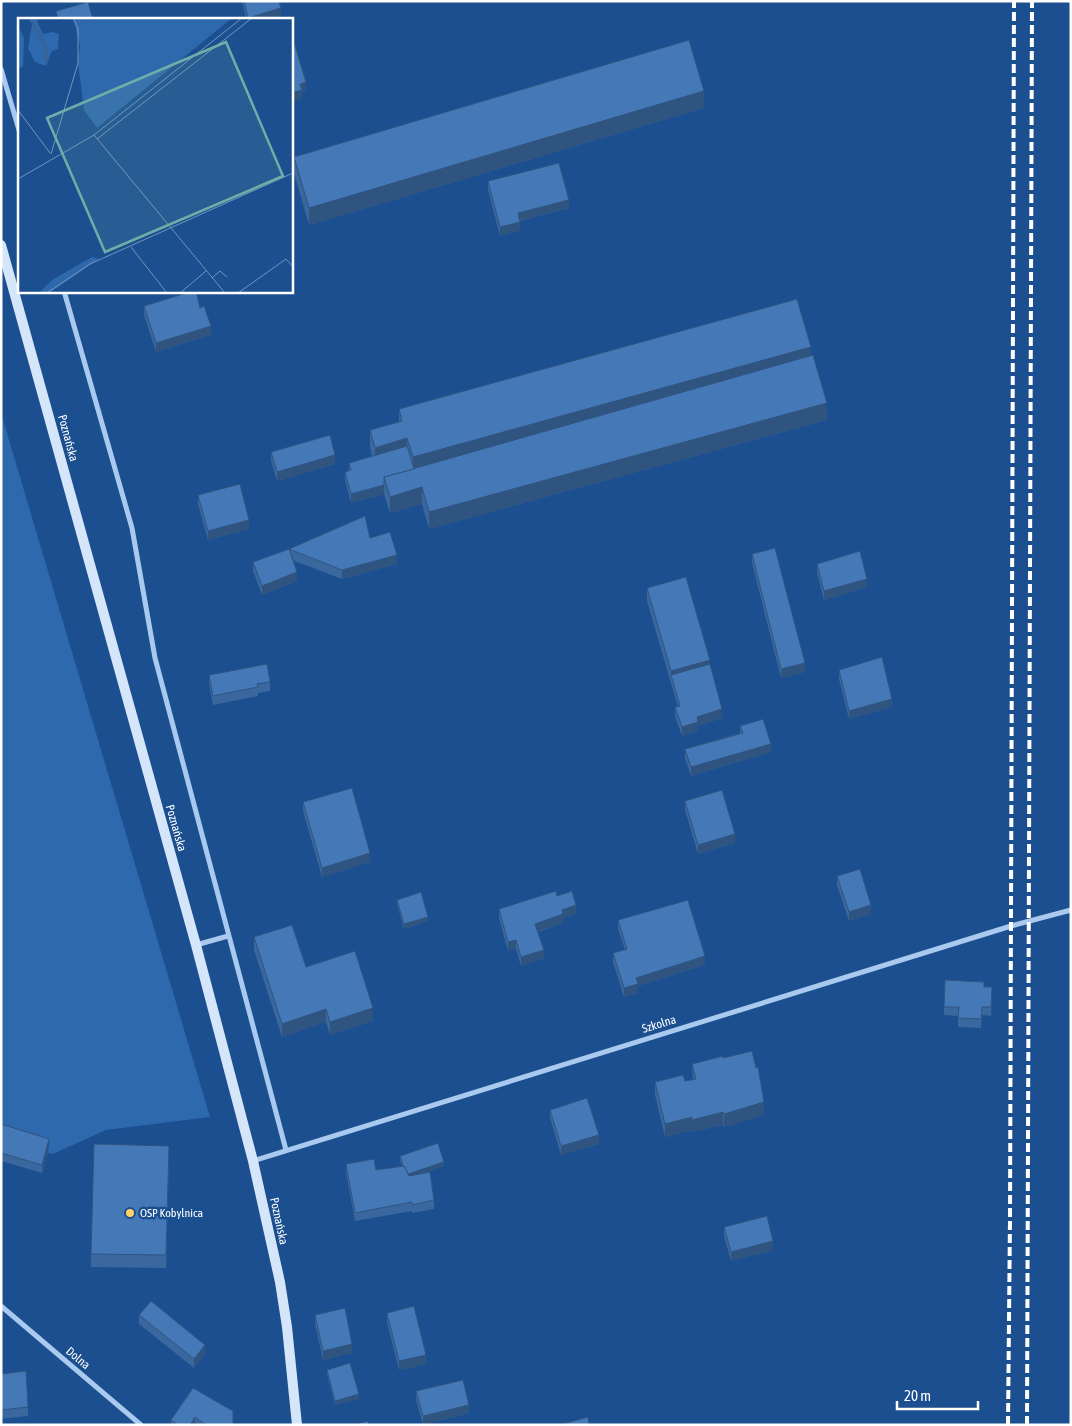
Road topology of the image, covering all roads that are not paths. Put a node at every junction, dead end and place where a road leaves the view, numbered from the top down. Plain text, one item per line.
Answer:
1 (1, 69) edge
2 (18, 127) edge
3 (1, 245) edge
4 (64, 292) edge
5 (1071, 910) edge
6 (228, 936) junction
7 (196, 945) junction
8 (286, 1150) junction
9 (253, 1161) junction
10 (1, 1306) edge
11 (141, 1425) edge
12 (297, 1425) edge

1 - 2 street
3 - 7 main road, Poznańska
4 - 6 street
5 - 8 street, Szkolna
6 - 7 street
6 - 8 street
7 - 9 main road, Poznańska
8 - 9 street, Szkolna
9 - 12 main road, Poznańska
10 - 11 street, Dolna

